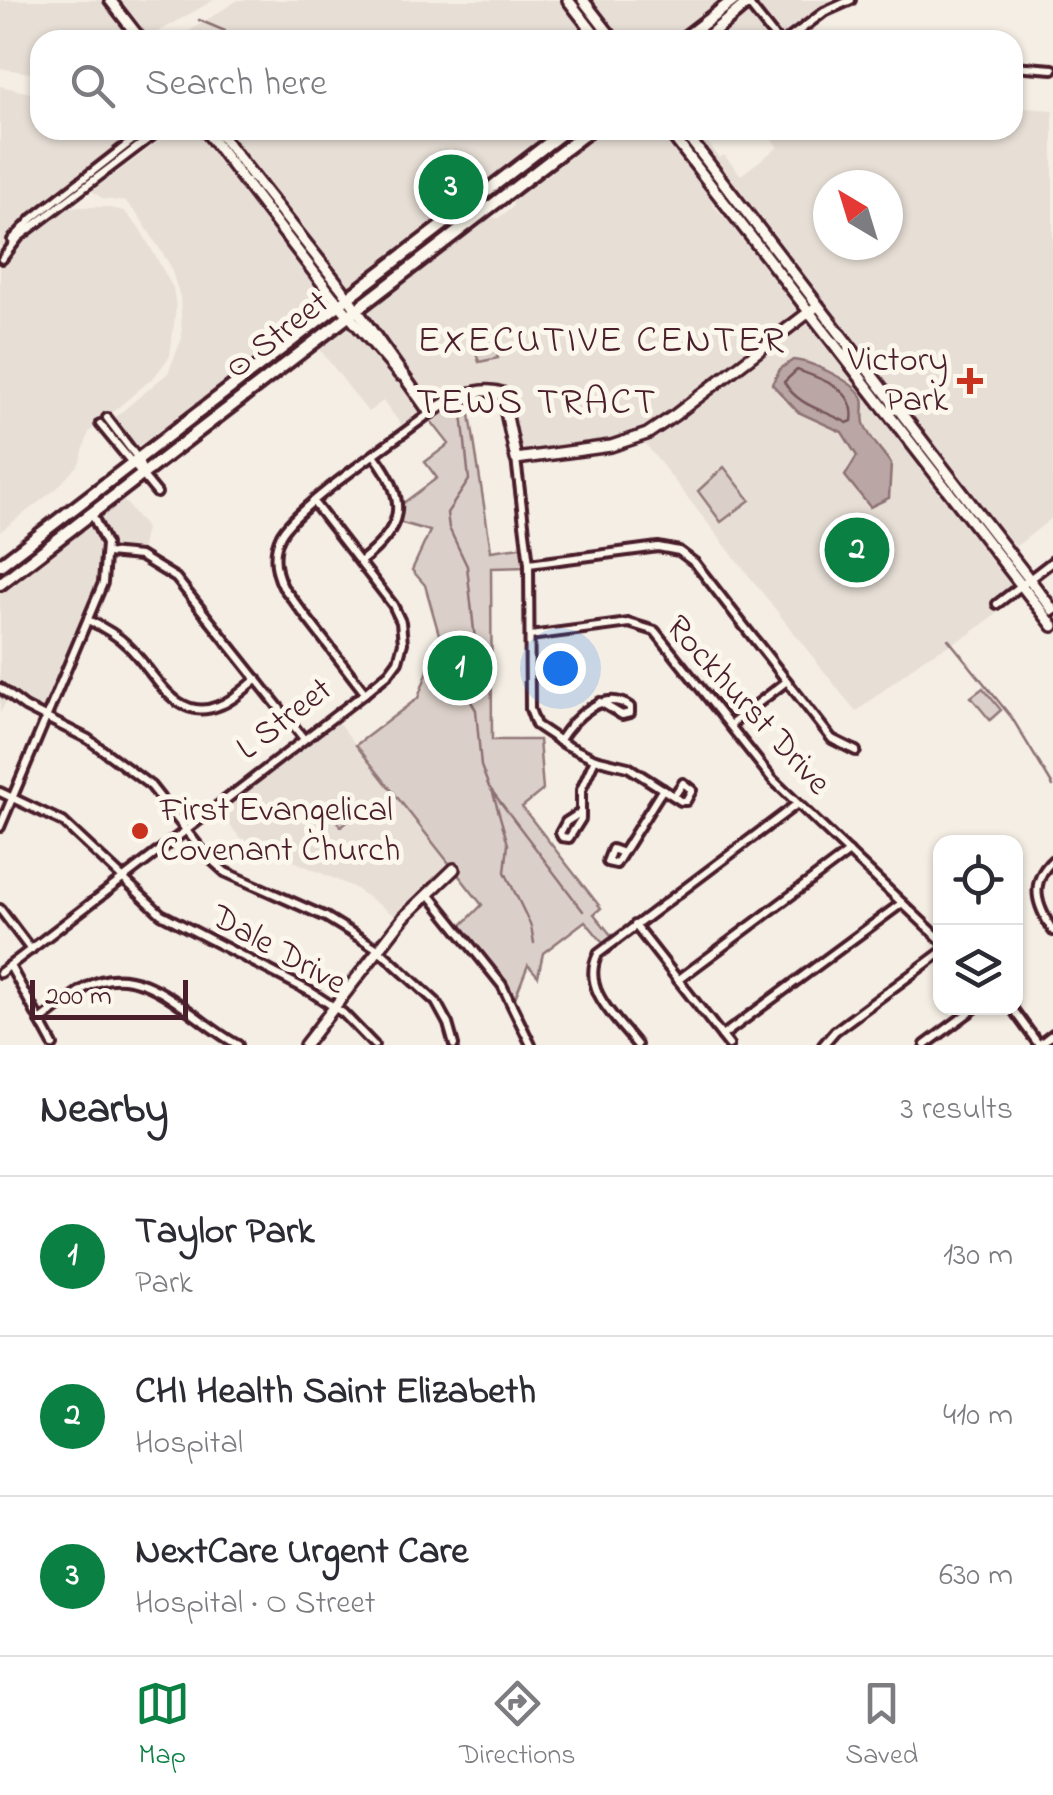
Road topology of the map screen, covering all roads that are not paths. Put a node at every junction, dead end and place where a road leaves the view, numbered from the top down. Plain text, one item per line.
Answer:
1 (110, 0) edge
2 (568, 0) edge
3 (583, 0) edge
4 (734, 0) edge
5 (851, 0) edge
6 (748, 1) edge
7 (133, 30) edge
8 (591, 30) edge
9 (606, 30) edge
10 (695, 30) edge
11 (715, 30) edge
12 (770, 30) edge
13 (801, 30) edge
14 (1023, 67) edge
15 (1053, 69) edge
16 (133, 140) edge
17 (147, 140) edge
18 (212, 140) edge
19 (225, 140) edge
20 (553, 140) edge
21 (577, 140) edge
22 (676, 140) edge
23 (690, 140) edge
24 (235, 170) junction
25 (273, 202) junction
26 (344, 301) junction
27 (813, 309) junction
28 (353, 313) junction
29 (430, 414) junction
30 (104, 421) dead end
31 (374, 456) junction
32 (516, 460) junction
33 (136, 462) junction
34 (143, 474) junction
35 (157, 492) dead end
36 (314, 503) junction
37 (92, 514) junction
38 (107, 553) junction
39 (1053, 561) edge
40 (360, 562) junction
41 (529, 564) junction
42 (0, 565) edge
43 (1026, 583) junction
44 (0, 584) edge
45 (997, 604) dead end
46 (1053, 610) edge
47 (88, 620) junction
48 (1053, 626) edge
49 (530, 636) junction
50 (257, 679) junction
51 (787, 681) junction
52 (0, 688) edge
53 (365, 693) junction
54 (600, 702) dead end
55 (46, 718) junction
56 (730, 725) junction
57 (304, 740) junction
58 (560, 741) junction
59 (856, 752) dead end
60 (595, 759) junction
61 (663, 789) junction
62 (0, 792) edge
63 (674, 796) dead end
64 (13, 798) junction
65 (797, 804) junction
66 (580, 813) dead end
67 (0, 827) edge
68 (186, 830) junction
69 (849, 852) junction
70 (623, 853) dead end
71 (1053, 860) edge
72 (454, 869) dead end
73 (124, 878) junction
74 (428, 893) junction
75 (902, 902) junction
76 (0, 909) edge
77 (635, 924) junction
78 (1053, 931) edge
79 (933, 932) edge
80 (378, 949) junction
81 (31, 950) junction
82 (933, 958) edge
83 (10, 966) junction
84 (0, 973) edge
85 (678, 980) junction
86 (334, 1008) junction
87 (966, 1015) edge
88 (1017, 1015) edge
89 (40, 1022) junction
90 (1053, 1034) edge
91 (722, 1036) junction
92 (53, 1045) edge
93 (238, 1045) edge
94 (305, 1045) edge
95 (374, 1045) edge
96 (454, 1045) edge
97 (531, 1045) edge
98 (637, 1045) edge
99 (729, 1045) edge
100 (823, 1045) edge
101 (925, 1045) edge
102 (1039, 1045) edge

1 - 7 main road
2 - 8 main road
3 - 9 main road
4 - 10 main road
5 - 13 street
6 - 11 main road
6 - 12 street
14 - 15 street
16 - 17 street
18 - 24 main road
19 - 25 main road
20 - 26 main road, O Street
21 - 28 main road, O Street
22 - 27 main road
23 - 27 main road
24 - 25 main road
24 - 26 main road
25 - 26 main road
26 - 28 main road
26 - 33 main road, O Street
27 - 32 main road
27 - 43 main road
28 - 29 main road
28 - 34 main road, O Street
29 - 31 street
29 - 32 main road
30 - 33 street
31 - 36 street
31 - 40 street
32 - 41 street
33 - 34 street
33 - 42 main road, O Street
34 - 35 street
34 - 37 main road, O Street
36 - 40 street, L Street
36 - 53 street
37 - 38 street
37 - 44 main road, O Street
38 - 47 street
38 - 50 street
39 - 43 street
40 - 53 street, L Street
41 - 49 street
41 - 51 street
43 - 45 street
43 - 46 main road
43 - 48 main road
47 - 50 street
47 - 55 street
49 - 56 street, Rockhurst Drive
49 - 58 street
50 - 57 street
51 - 56 street
51 - 59 street
52 - 55 street
53 - 57 street, L Street
54 - 58 street
55 - 64 street
55 - 68 street
56 - 65 street, Rockhurst Drive
57 - 68 street, L Street
58 - 60 street
60 - 61 street
60 - 66 street
61 - 63 street
61 - 70 street
62 - 64 street, Dale Drive
64 - 67 street
64 - 73 street, Dale Drive
65 - 69 street, Rockhurst Drive
65 - 77 street
68 - 73 street, L Street
68 - 80 street
69 - 75 street, Rockhurst Drive
69 - 85 street
71 - 78 street
72 - 74 main road
73 - 81 street, L Street
73 - 86 street, Dale Drive
74 - 80 main road
74 - 97 street
75 - 79 street, Rockhurst Drive
75 - 91 street
76 - 81 street
77 - 85 street
77 - 98 street
80 - 86 main road
80 - 96 street
81 - 83 street, L Street
82 - 100 street
83 - 84 street, L Street
83 - 89 street
85 - 91 street
86 - 94 main road
86 - 95 street, Dale Drive
87 - 101 street
88 - 102 street
89 - 92 street
89 - 93 street
90 - 102 street
91 - 99 street

